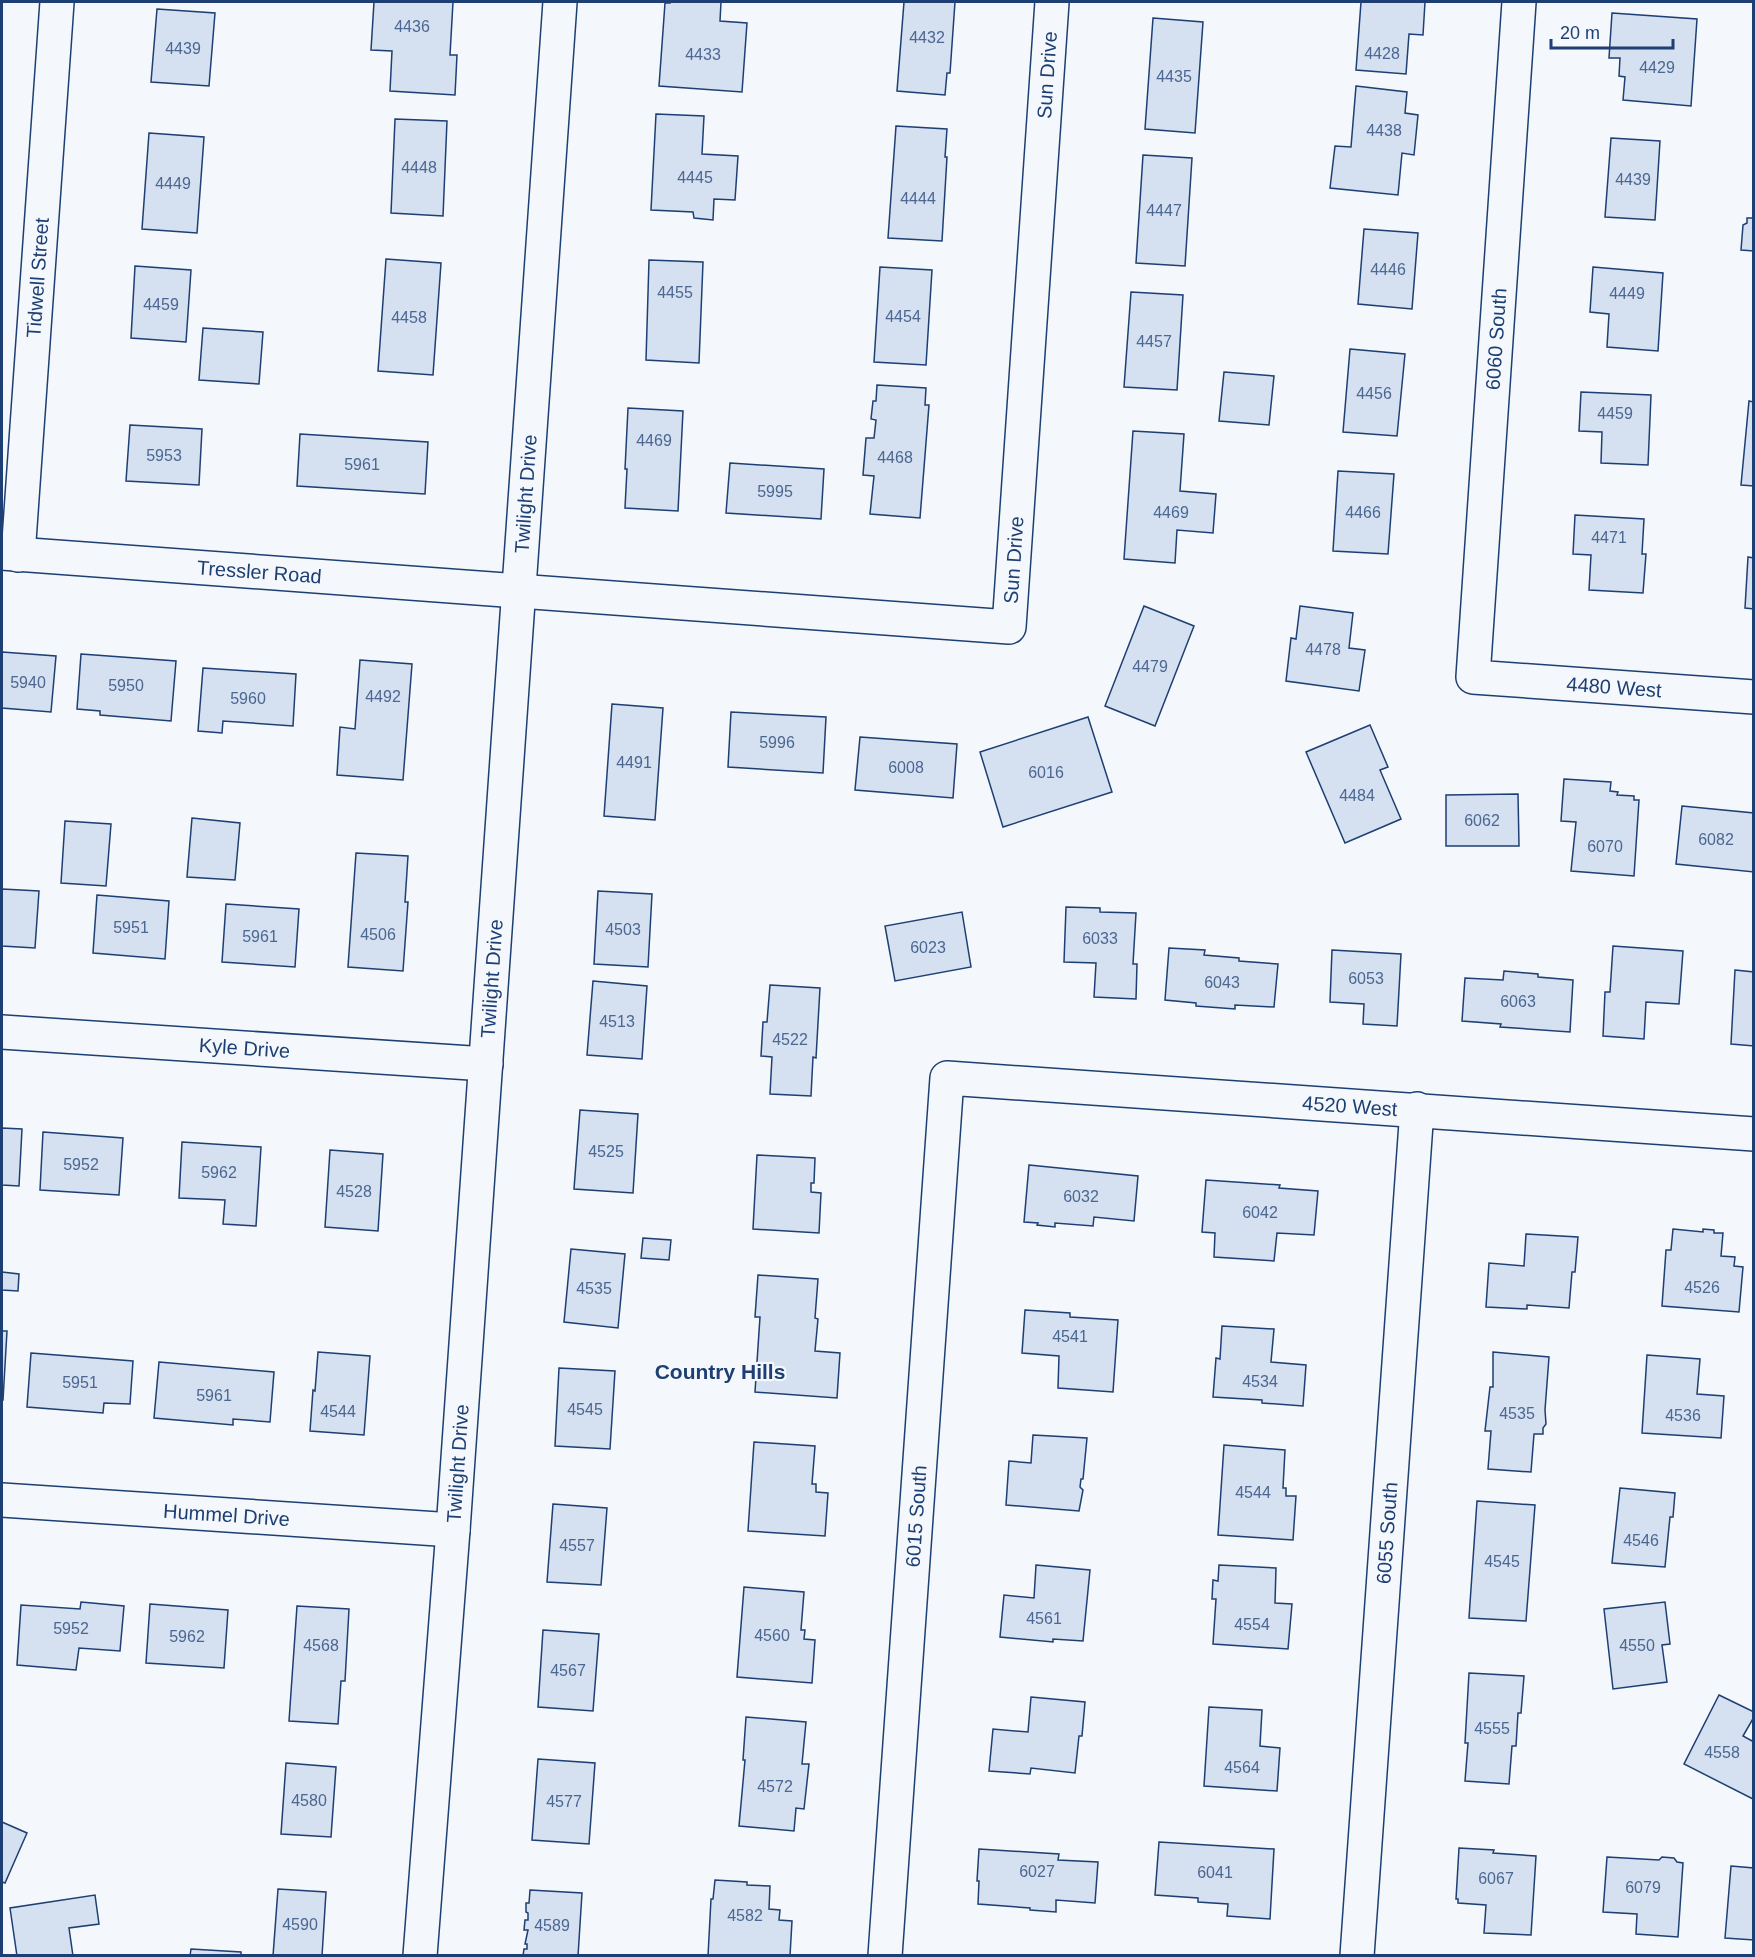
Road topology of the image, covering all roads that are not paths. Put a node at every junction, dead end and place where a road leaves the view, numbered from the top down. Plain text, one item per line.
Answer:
1 (57, 2) edge
2 (560, 2) edge
3 (1052, 2) edge
4 (1519, 2) edge
5 (10, 554) edge
6 (518, 591) junction
7 (1473, 677) joint
8 (1754, 697) edge
9 (2, 1032) edge
10 (486, 1064) junction
11 (947, 1078) joint
12 (1417, 1109) junction
13 (1754, 1134) edge
14 (2, 1500) edge
15 (453, 1530) junction
16 (420, 1956) edge
17 (885, 1956) edge
18 (1357, 1956) edge

1 - 5 street, Tidwell Street
2 - 6 street, Twilight Drive
3 - 6 street, Sun Drive
4 - 7 street, 6060 South
5 - 6 street, Tressler Road
6 - 10 street, Twilight Drive
7 - 8 street, 4480 West
9 - 10 street, Kyle Drive
10 - 15 street, Twilight Drive
11 - 12 street, 4520 West
11 - 17 street, 6015 South
12 - 13 street, 4520 West
12 - 18 street, 6055 South
14 - 15 street, Hummel Drive
15 - 16 street, Twilight Drive

